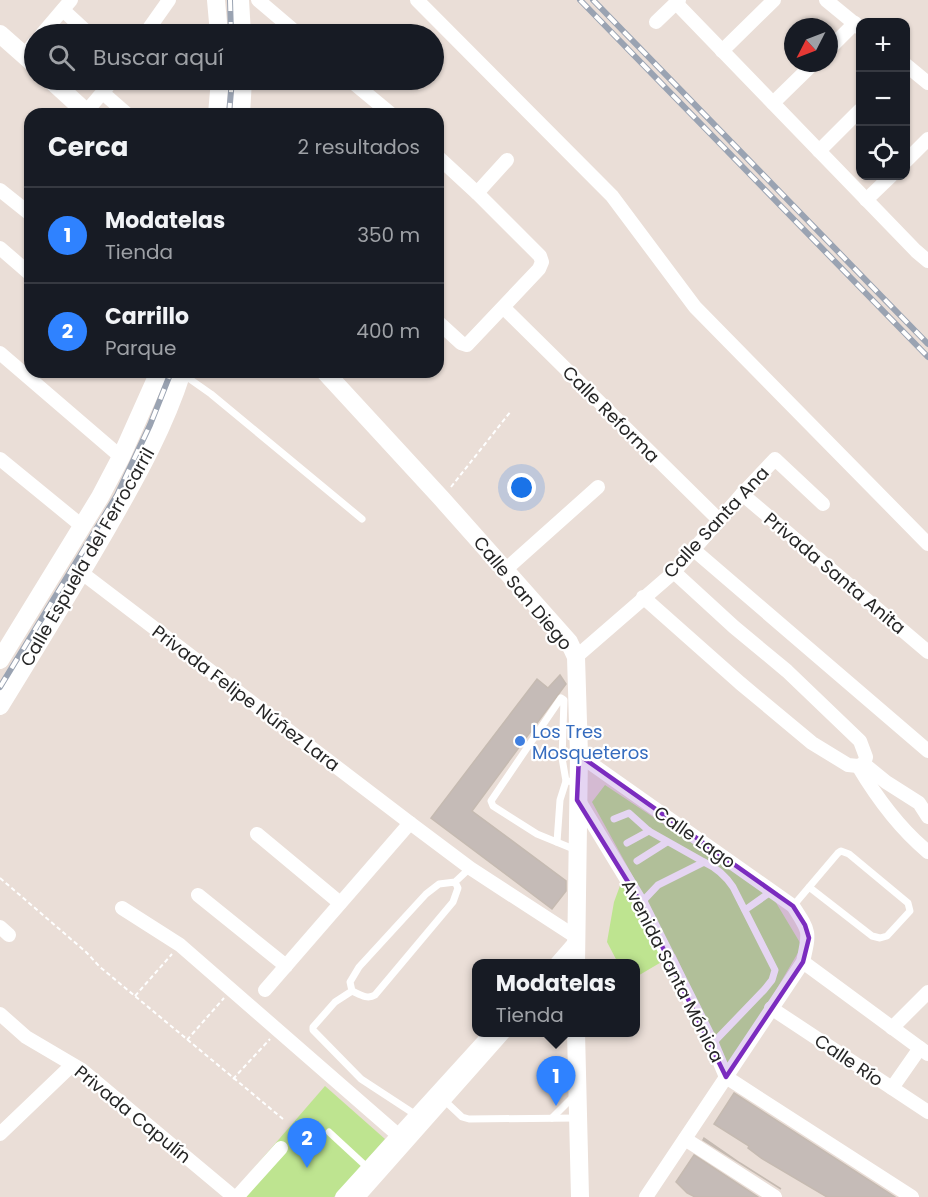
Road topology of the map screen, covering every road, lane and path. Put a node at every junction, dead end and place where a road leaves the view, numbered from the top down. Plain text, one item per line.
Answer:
1 (169, 0) edge
2 (216, 0) edge
3 (240, 0) edge
4 (258, 0) edge
5 (417, 0) edge
6 (774, 0) edge
7 (826, 0) edge
8 (678, 2) edge
9 (67, 5) edge
10 (656, 22) dead end
11 (856, 23) edge
12 (51, 24) edge
13 (81, 24) edge
14 (152, 24) edge
15 (218, 24) edge
16 (241, 24) edge
17 (286, 24) edge
18 (441, 24) edge
19 (444, 27) edge
20 (856, 27) edge
21 (0, 34) edge
22 (838, 42) edge
23 (24, 49) edge
24 (722, 51) junction
25 (910, 69) edge
26 (805, 72) edge
27 (928, 83) edge
28 (62, 90) edge
29 (105, 90) edge
30 (219, 90) edge
31 (242, 90) edge
32 (362, 90) edge
33 (103, 93) junction
34 (773, 103) junction
35 (82, 108) edge
36 (91, 108) edge
37 (120, 108) edge
38 (218, 108) edge
39 (241, 108) edge
40 (384, 108) edge
41 (856, 116) edge
42 (928, 139) edge
43 (819, 151) junction
44 (910, 157) edge
45 (507, 160) dead end
46 (444, 163) edge
47 (887, 180) edge
48 (0, 190) edge
49 (477, 193) junction
50 (866, 200) junction
51 (24, 209) edge
52 (0, 248) edge
53 (927, 258) edge
54 (24, 269) edge
55 (504, 308) junction
56 (444, 327) edge
57 (0, 353) edge
58 (24, 374) edge
59 (29, 378) edge
60 (156, 378) edge
61 (180, 378) edge
62 (189, 378) edge
63 (331, 378) edge
64 (510, 411) dead end
65 (121, 457) junction
66 (0, 459) edge
67 (598, 487) dead end
68 (742, 494) junction
69 (442, 499) junction
70 (823, 504) dead end
71 (362, 519) dead end
72 (719, 520) junction
73 (82, 526) junction
74 (928, 544) edge
75 (694, 550) junction
76 (505, 570) junction
77 (674, 572) junction
78 (82, 573) junction
79 (643, 597) junction
80 (928, 652) edge
81 (576, 657) junction
82 (0, 659) edge
83 (0, 706) edge
84 (928, 751) edge
85 (579, 755) junction
86 (861, 765) junction
87 (574, 787) junction
88 (928, 817) edge
89 (614, 819) dead end
90 (410, 823) junction
91 (649, 831) junction
92 (257, 834) dead end
93 (557, 842) junction
94 (667, 842) junction
95 (627, 843) dead end
96 (577, 850) junction
97 (928, 852) edge
98 (637, 861) dead end
99 (704, 862) junction
100 (470, 868) junction
101 (0, 878) edge
102 (455, 882) junction
103 (808, 887) junction
104 (772, 891) junction
105 (198, 895) dead end
106 (340, 903) junction
107 (641, 903) junction
108 (793, 906) junction
109 (122, 908) dead end
110 (745, 910) junction
111 (180, 945) junction
112 (574, 952) edge
113 (803, 962) junction
114 (286, 966) junction
115 (231, 989) junction
116 (265, 990) dead end
117 (352, 991) junction
118 (928, 992) edge
119 (135, 996) junction
120 (771, 1008) junction
121 (0, 1014) edge
122 (892, 1028) junction
123 (278, 1030) junction
124 (487, 1037) edge
125 (500, 1037) edge
126 (576, 1037) edge
127 (187, 1040) junction
128 (712, 1044) junction
129 (924, 1051) edge
130 (72, 1065) junction
131 (726, 1077) junction
132 (233, 1080) junction
133 (892, 1088) junction
134 (577, 1093) junction
135 (444, 1100) junction
136 (928, 1112) edge
137 (416, 1115) junction
138 (552, 1118) junction
139 (577, 1118) junction
140 (283, 1119) dead end
141 (329, 1132) dead end
142 (0, 1134) edge
143 (398, 1135) junction
144 (685, 1138) junction
145 (281, 1148) dead end
146 (372, 1172) junction
147 (236, 1197) edge
148 (342, 1197) edge
149 (358, 1197) edge
150 (580, 1197) edge
151 (647, 1197) edge
152 (776, 1197) edge
153 (912, 1197) edge

1 - 14 street
2 - 15 main road
3 - 16 main road
4 - 17 street
5 - 18 street
6 - 24 street
7 - 11 street
8 - 10 street
8 - 24 street
9 - 12 street
9 - 13 street
19 - 74 street
20 - 22 street
21 - 23 main road
24 - 34 street
25 - 27 street
26 - 34 street
28 - 35 main road
29 - 33 street
30 - 38 main road
31 - 39 main road
32 - 40 street
33 - 36 street
33 - 37 street
34 - 43 street
41 - 43 street
42 - 44 street
43 - 50 street
45 - 49 street
46 - 49 street
47 - 50 street
48 - 51 street
49 - 55 street
50 - 53 street
52 - 54 street
55 - 56 street
55 - 72 street, Calle Reforma
57 - 58 street
59 - 65 street
60 - 65 main road, Calle Espuela del Ferrocarril
61 - 78 main road, Calle Espuela del Ferrocarril
62 - 71 lane
63 - 69 main road, Calle San Diego
64 - 69 path
65 - 73 main road, Calle Espuela del Ferrocarril
66 - 73 street
67 - 76 street
68 - 70 street, Calle Santa Ana
68 - 72 street, Calle Santa Ana
68 - 80 street, Privada Santa Anita
69 - 76 main road, Calle San Diego
72 - 75 street, Calle Santa Ana
73 - 82 main road, Calle Espuela del Ferrocarril
75 - 77 street, Calle Santa Ana
75 - 84 street
76 - 81 main road, Calle San Diego
77 - 79 street, Calle Santa Ana
77 - 86 street
78 - 83 main road, Calle Espuela del Ferrocarril
78 - 90 street, Privada Felipe Núñez Lara
79 - 81 street, Calle Santa Ana
79 - 86 street
81 - 85 main road, Calle San Diego
85 - 87 main road, Calle San Diego
85 - 104 street, Calle Lago
86 - 88 street
86 - 97 street
87 - 93 lane
87 - 93 lane
87 - 96 main road, Calle San Diego
87 - 107 street, Avenida Santa Mónica
89 - 91 lane
90 - 100 street, Privada Felipe Núñez Lara
90 - 106 street
91 - 94 lane
91 - 95 lane
92 - 106 street
93 - 96 lane
94 - 98 lane
94 - 99 lane
96 - 112 main road, Calle San Diego
99 - 107 lane
99 - 110 lane
100 - 102 lane
100 - 112 street, Privada Felipe Núñez Lara
101 - 119 path
102 - 117 lane
102 - 117 lane
103 - 103 lane
103 - 108 lane
104 - 108 street, Calle Lago
104 - 110 lane
105 - 114 street
106 - 114 street
107 - 128 street, Avenida Santa Mónica
108 - 113 street, Calle Lago
109 - 111 street
110 - 128 lane
111 - 115 street
111 - 119 path
113 - 120 street
113 - 122 street
114 - 116 street
115 - 123 street
115 - 127 path
117 - 137 lane
118 - 122 street
119 - 127 path
120 - 131 street
120 - 133 street, Calle Río
121 - 130 street, Privada Capulín
122 - 129 street
123 - 132 path
123 - 143 street
124 - 137 street
125 - 135 street
126 - 134 main road
127 - 132 path
128 - 131 street, Avenida Santa Mónica
129 - 133 street
130 - 142 street
130 - 147 street, Privada Capulín
131 - 144 street
131 - 153 street, Avenida Santa Mónica
132 - 140 path
133 - 136 street, Calle Río
134 - 138 lane
134 - 139 main road
135 - 138 lane
135 - 146 street
137 - 143 street
138 - 139 lane
139 - 150 main road
141 - 146 lane
143 - 146 street
144 - 151 street
144 - 152 street
145 - 147 street
146 - 148 street
146 - 149 street

